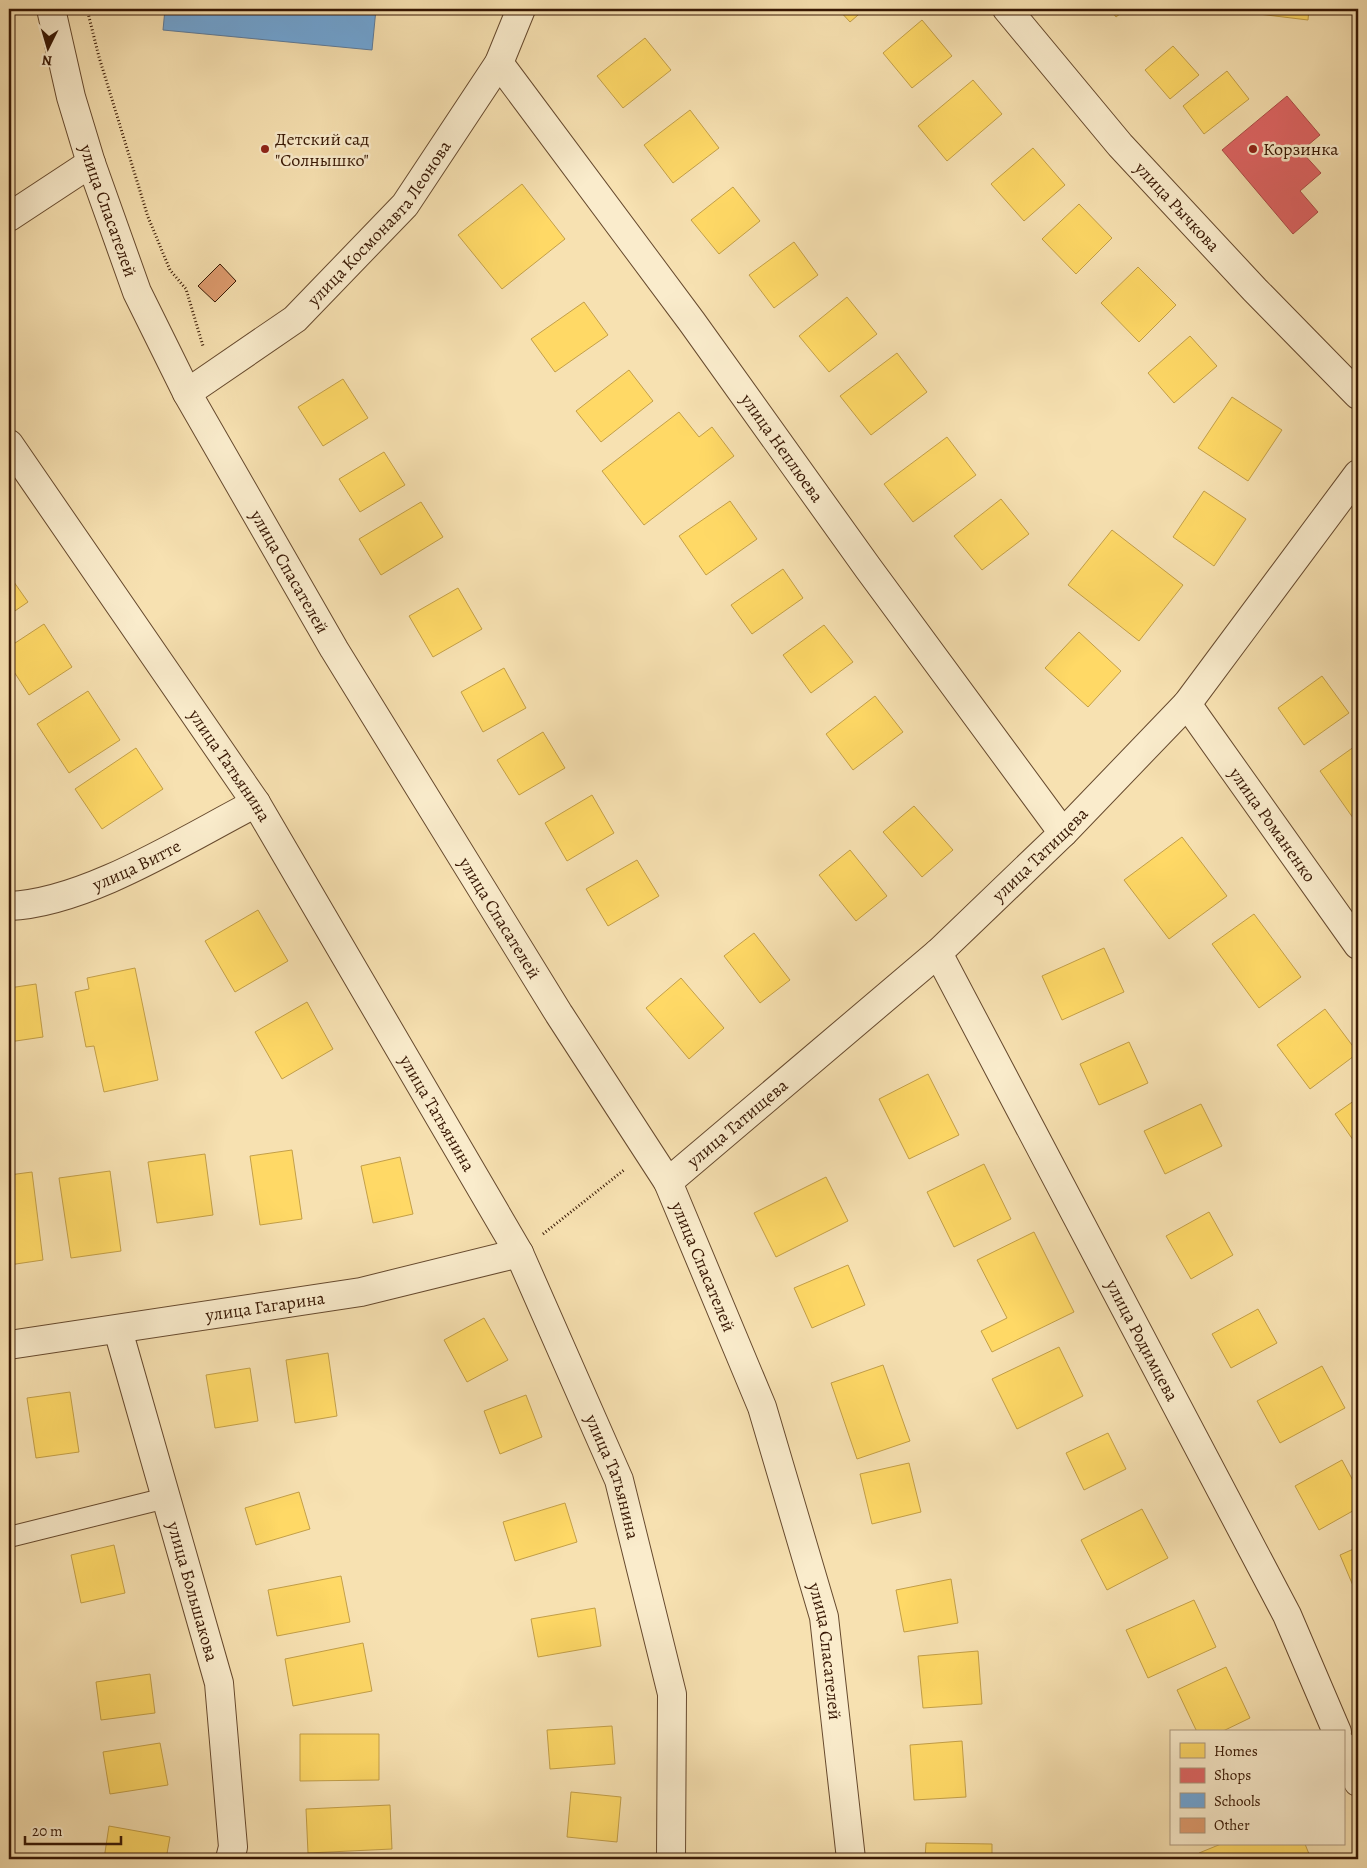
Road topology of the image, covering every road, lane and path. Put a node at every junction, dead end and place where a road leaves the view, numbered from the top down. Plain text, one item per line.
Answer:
1 (51, 9) edge
2 (87, 9) edge
3 (521, 9) edge
4 (1007, 9) edge
5 (499, 63) junction
6 (91, 163) junction
7 (9, 217) edge
8 (212, 375) junction
9 (187, 393) junction
10 (1358, 395) edge
11 (9, 444) edge
12 (1358, 474) edge
13 (1187, 704) junction
14 (256, 803) junction
15 (1064, 833) junction
16 (9, 906) edge
17 (1358, 945) edge
18 (938, 953) junction
19 (648, 1151) junction
20 (668, 1182) junction
21 (519, 1253) junction
22 (118, 1330) junction
23 (9, 1344) edge
24 (166, 1498) junction
25 (9, 1536) edge
26 (1336, 1730) edge
27 (1344, 1748) edge
28 (1358, 1782) edge
29 (230, 1859) edge
30 (671, 1859) edge
31 (851, 1859) edge

1 - 6 street, улица Спасателей
2 - 8 path
3 - 5 street, улица Космонавта Леонова
4 - 10 street, улица Рычкова
5 - 8 street, улица Космонавта Леонова
5 - 15 street, улица Неплюева
6 - 7 street
6 - 9 street, улица Спасателей
8 - 9 street, улица Космонавта Леонова
9 - 19 street, улица Спасателей
11 - 14 street, улица Татьянина
12 - 13 street, улица Татищева
13 - 15 street, улица Татищева
13 - 17 street, улица Романенко
14 - 16 street, улица Витте
14 - 21 street, улица Татьянина
15 - 18 street, улица Татищева
18 - 20 street, улица Татищева
18 - 26 street, улица Родимцева
19 - 20 street, улица Спасателей
19 - 21 path
20 - 31 street, улица Спасателей
21 - 22 street, улица Гагарина
21 - 30 street, улица Татьянина
22 - 23 street, улица Гагарина
22 - 24 street, улица Большакова
24 - 25 lane
24 - 29 street, улица Большакова
27 - 28 street

